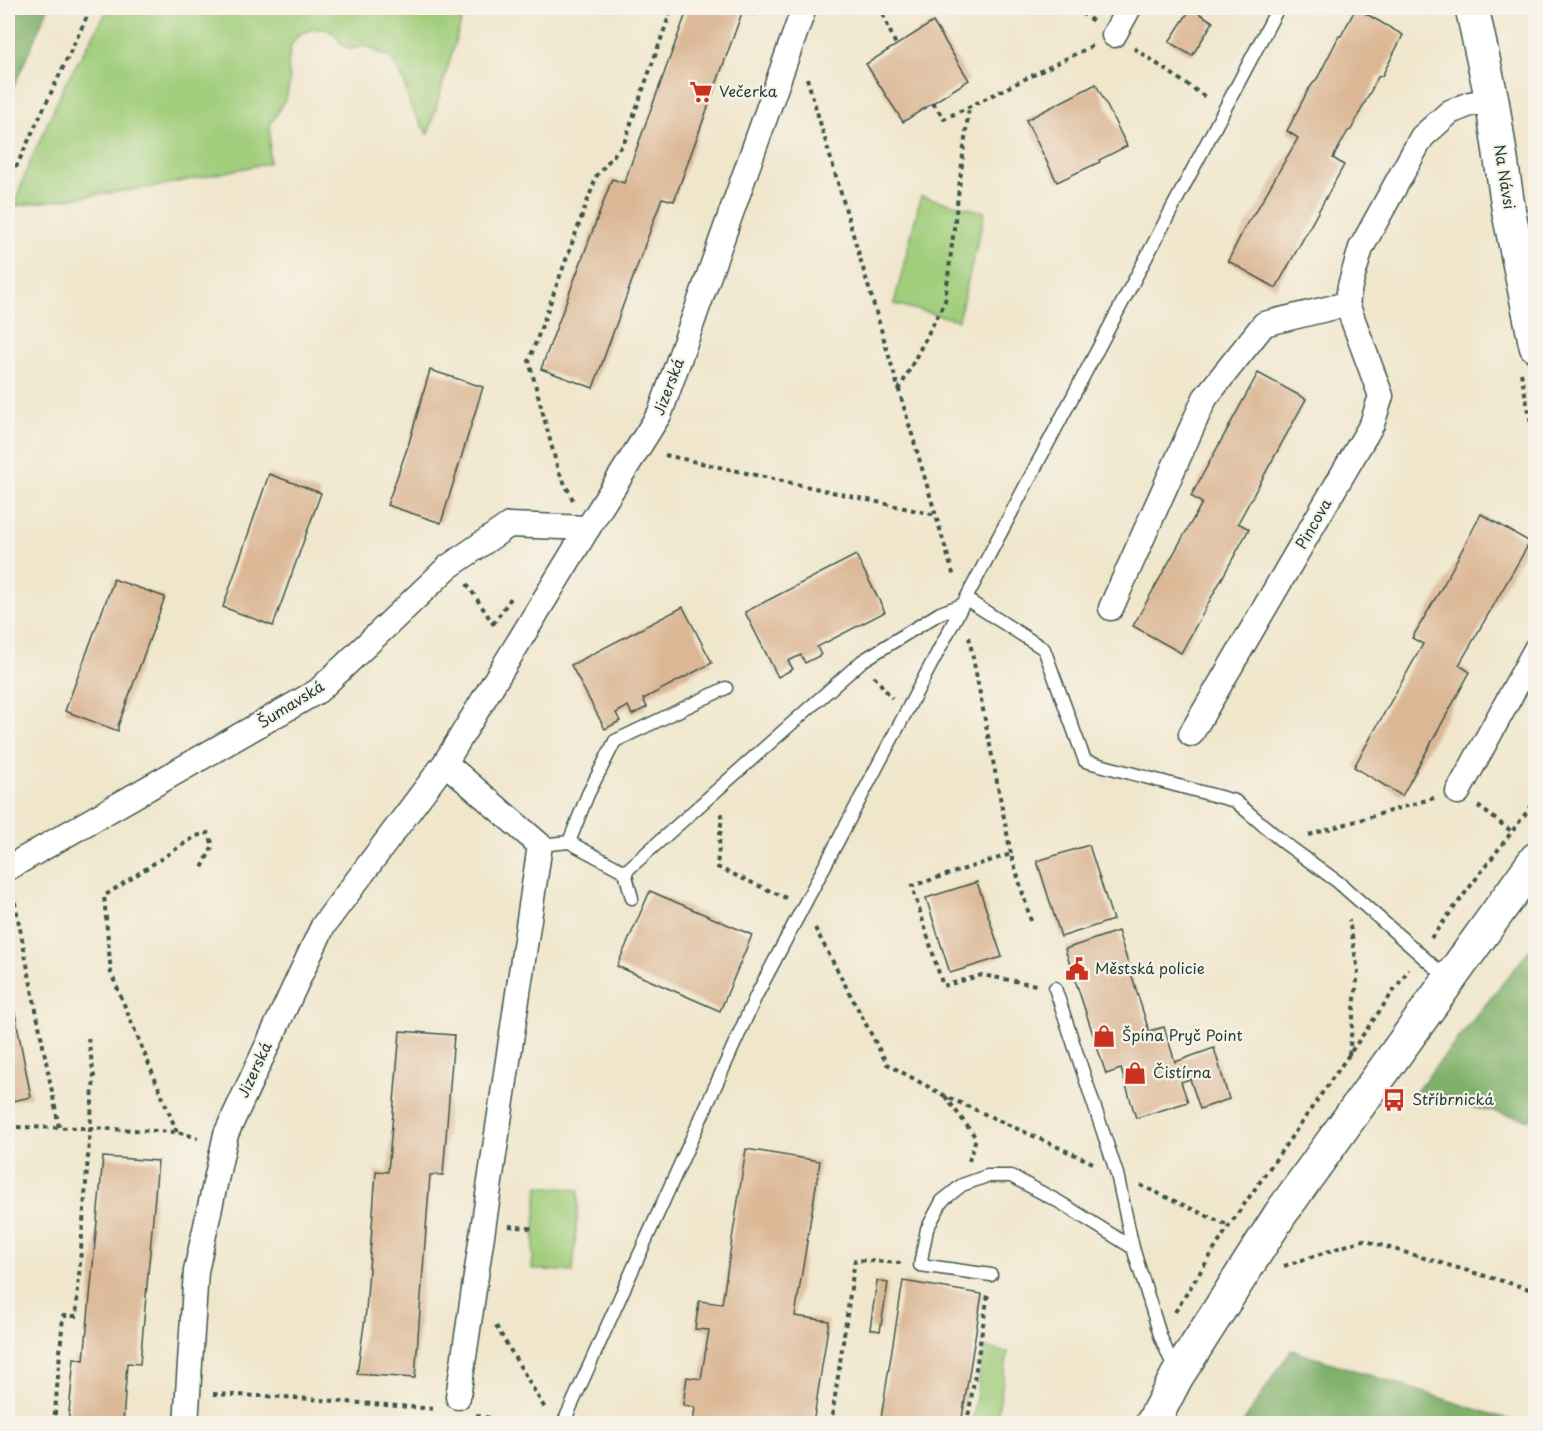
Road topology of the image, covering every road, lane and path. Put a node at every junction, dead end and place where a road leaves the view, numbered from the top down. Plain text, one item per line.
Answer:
1 (91, 8) edge
2 (672, 8) edge
3 (804, 8) edge
4 (882, 8) edge
5 (1074, 8) edge
6 (1129, 8) edge
7 (1278, 8) edge
8 (1472, 8) edge
9 (794, 33) junction
10 (1114, 35) junction
11 (896, 45) dead end
12 (1492, 100) junction
13 (933, 103) dead end
14 (969, 106) junction
15 (1224, 109) junction
16 (8, 184) edge
17 (1347, 304) junction
18 (1536, 346) edge
19 (899, 390) junction
20 (638, 449) junction
21 (936, 515) junction
22 (588, 528) junction
23 (454, 563) junction
24 (964, 602) junction
25 (1111, 608) dead end
26 (1536, 649) edge
27 (512, 653) junction
28 (862, 662) junction
29 (726, 688) dead end
30 (905, 714) junction
31 (1191, 734) dead end
32 (445, 763) junction
33 (725, 783) junction
34 (1458, 792) junction
35 (1536, 800) edge
36 (569, 842) junction
37 (1283, 842) junction
38 (540, 845) junction
39 (1011, 854) junction
40 (1536, 859) edge
41 (8, 868) edge
42 (202, 868) dead end
43 (625, 872) junction
44 (1338, 882) junction
45 (632, 898) dead end
46 (804, 906) junction
47 (1031, 921) dead end
48 (1448, 979) junction
49 (1054, 988) joint
50 (88, 1038) dead end
51 (945, 1096) junction
52 (8, 1127) edge
53 (59, 1127) junction
54 (90, 1128) junction
55 (177, 1132) junction
56 (223, 1145) junction
57 (1096, 1165) dead end
58 (1138, 1184) dead end
59 (962, 1185) junction
60 (1229, 1226) junction
61 (1133, 1248) junction
62 (920, 1265) junction
63 (1275, 1268) dead end
64 (991, 1275) joint
65 (474, 1288) junction
66 (1536, 1291) edge
67 (1174, 1314) dead end
68 (1177, 1376) junction
69 (188, 1393) junction
70 (450, 1403) joint
71 (475, 1414) dead end
72 (548, 1414) dead end
73 (54, 1424) edge
74 (186, 1424) edge
75 (518, 1424) edge
76 (563, 1424) edge
77 (831, 1424) edge
78 (967, 1424) edge
79 (1152, 1424) edge

1 - 16 path
2 - 22 path
3 - 9 street, Jizerská
4 - 11 path
5 - 10 path
6 - 10 street
7 - 15 lane
8 - 12 street, Na Návsi
9 - 19 path
9 - 20 street, Jizerská
10 - 14 path
10 - 15 path
12 - 17 street
12 - 18 street, Na Návsi
13 - 14 path
14 - 19 path
15 - 24 lane
17 - 25 street
17 - 31 street, Pincova
19 - 21 path
20 - 21 path
20 - 22 street, Jizerská
21 - 24 path
22 - 23 street, Šumavská
22 - 27 street, Jizerská
23 - 27 path
23 - 41 street, Šumavská
24 - 28 lane
24 - 30 lane
24 - 37 lane
24 - 39 path
26 - 34 street
27 - 32 street, Jizerská
28 - 30 path
28 - 33 lane
29 - 36 lane
30 - 46 lane
32 - 38 street
32 - 56 street, Jizerská
33 - 43 lane
33 - 46 path
34 - 35 path
34 - 37 path
36 - 38 lane
36 - 43 lane
37 - 44 lane
38 - 65 street
39 - 47 path
39 - 49 path
40 - 48 street
41 - 53 path
42 - 55 path
43 - 45 lane
44 - 48 lane
44 - 60 path
46 - 51 path
46 - 76 lane
48 - 68 street
49 - 61 lane
50 - 54 path
51 - 57 path
51 - 59 path
52 - 53 path
53 - 54 path
54 - 55 path
54 - 73 path
55 - 56 path
56 - 69 street, Jizerská
58 - 60 path
59 - 61 lane
59 - 62 lane
60 - 67 path
61 - 68 lane
62 - 64 lane
62 - 77 path
63 - 66 path
64 - 78 path
65 - 70 street
65 - 72 path
68 - 79 street
69 - 70 path
69 - 74 street, Jizerská
71 - 75 path

